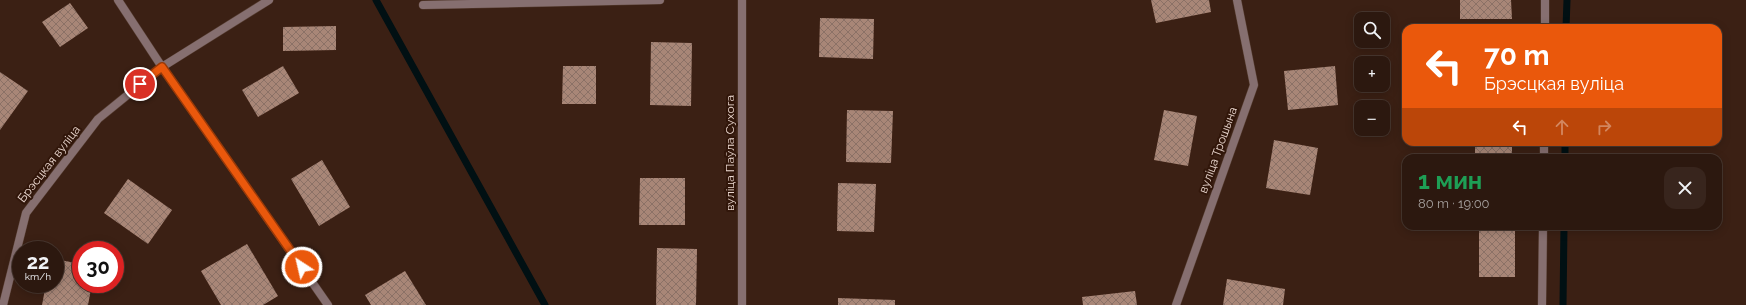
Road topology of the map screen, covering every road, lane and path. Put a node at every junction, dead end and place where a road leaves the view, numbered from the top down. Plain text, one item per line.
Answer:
1 (118, 0) edge
2 (269, 0) edge
3 (660, 0) edge
4 (742, 0) edge
5 (1237, 0) edge
6 (1545, 0) edge
7 (423, 5) dead end
8 (1545, 24) edge
9 (162, 67) junction
10 (1543, 230) edge
11 (3, 305) edge
12 (328, 305) edge
13 (742, 305) edge
14 (1176, 305) edge
15 (1542, 305) edge

1 - 9 street
2 - 9 street, Брэсцкая вуліца
3 - 7 street
4 - 13 street, вуліца Паўла Сухога
5 - 14 street, вуліца Трошына
6 - 8 street
9 - 11 street, Брэсцкая вуліца
9 - 12 street
10 - 15 street

